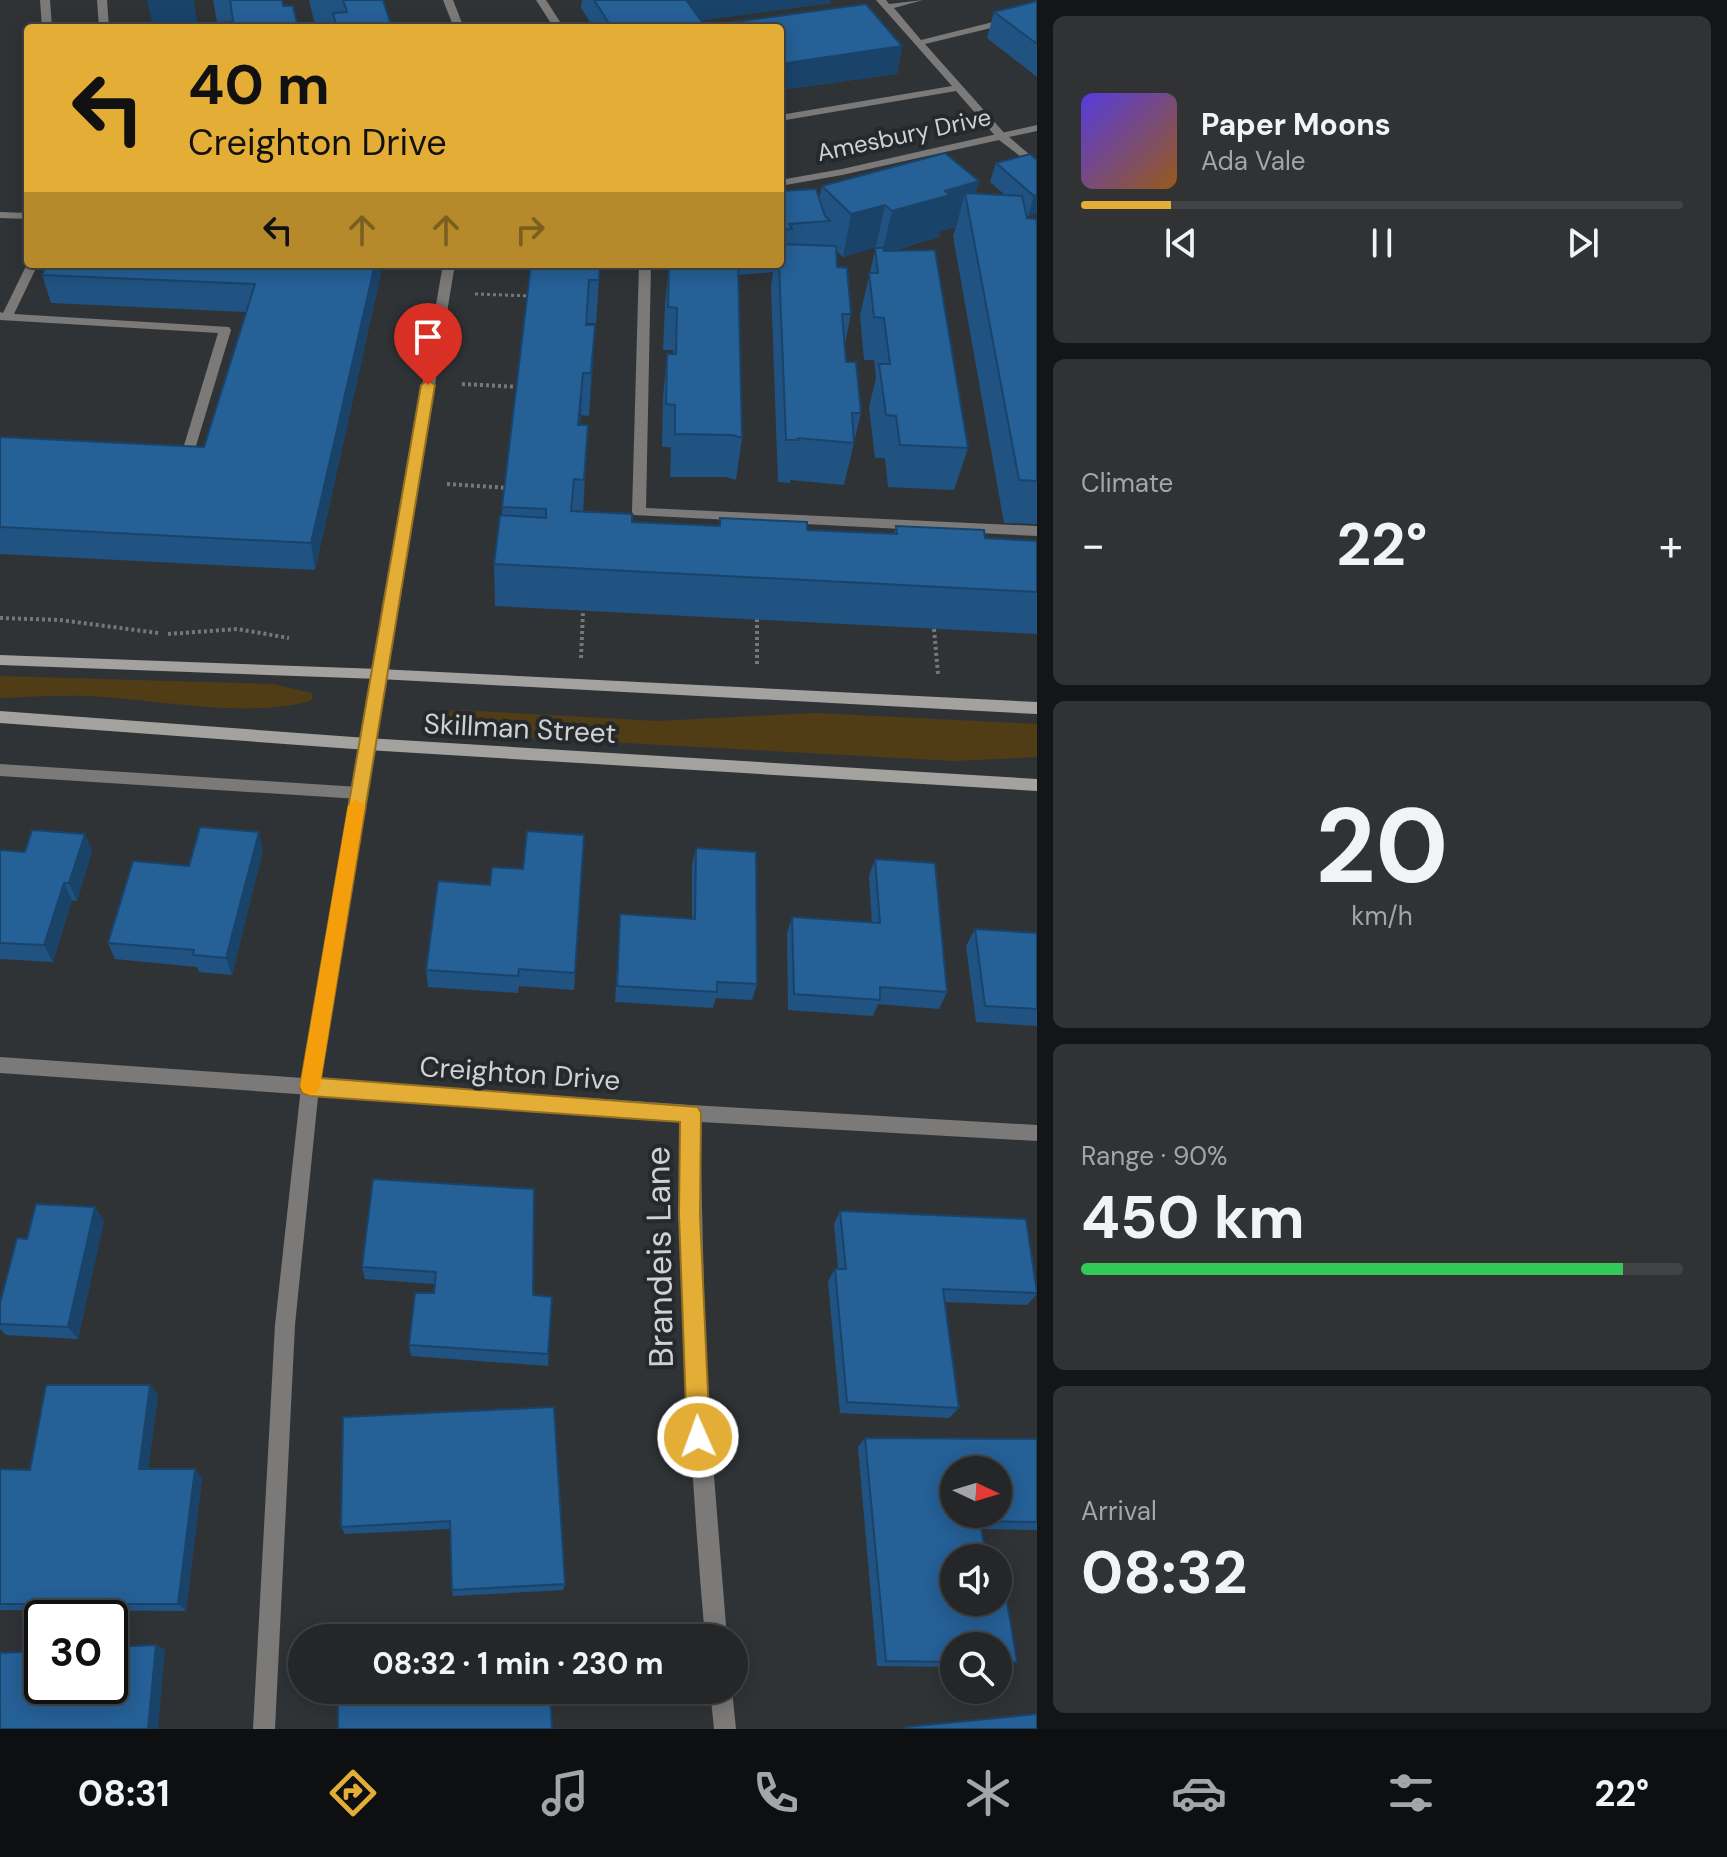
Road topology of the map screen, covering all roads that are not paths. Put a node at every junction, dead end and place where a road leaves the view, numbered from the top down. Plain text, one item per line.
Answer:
1 (45, 0) edge
2 (102, 0) edge
3 (448, 0) edge
4 (541, 0) edge
5 (918, 0) edge
6 (885, 4) edge
7 (1037, 14) edge
8 (47, 24) edge
9 (104, 24) edge
10 (457, 24) edge
11 (556, 24) edge
12 (919, 43) junction
13 (959, 88) junction
14 (784, 117) edge
15 (1037, 128) edge
16 (1002, 137) junction
17 (1037, 166) edge
18 (784, 182) edge
19 (0, 215) edge
20 (24, 216) edge
21 (30, 268) edge
22 (448, 268) edge
23 (645, 268) edge
24 (4, 317) edge
25 (171, 456) edge
26 (1037, 531) edge
27 (0, 660) edge
28 (379, 674) junction
29 (1037, 708) edge
30 (0, 717) edge
31 (367, 744) junction
32 (0, 770) edge
33 (1037, 785) edge
34 (359, 793) junction
35 (0, 1065) edge
36 (310, 1087) junction
37 (691, 1113) junction
38 (1037, 1133) edge
39 (715, 1624) edge
40 (722, 1704) edge
41 (264, 1729) edge
42 (725, 1729) edge

1 - 8 street
2 - 9 street
3 - 10 street
4 - 11 street
5 - 6 street
6 - 12 street
7 - 12 street
12 - 13 street
13 - 14 street
13 - 16 street
15 - 16 street, Amesbury Drive
16 - 17 street
16 - 18 street, Amesbury Drive
19 - 20 street
21 - 24 street
22 - 28 street
23 - 26 street
24 - 25 street
27 - 28 main road, Skillman Street
28 - 29 main road, Skillman Street
28 - 31 street
30 - 31 main road, Skillman Street
31 - 33 main road, Skillman Street
31 - 34 street
32 - 34 street
34 - 36 street
35 - 36 street, Creighton Drive
36 - 37 street, Creighton Drive
36 - 41 street
37 - 38 street, Creighton Drive
37 - 39 street, Brandeis Lane
40 - 42 street

